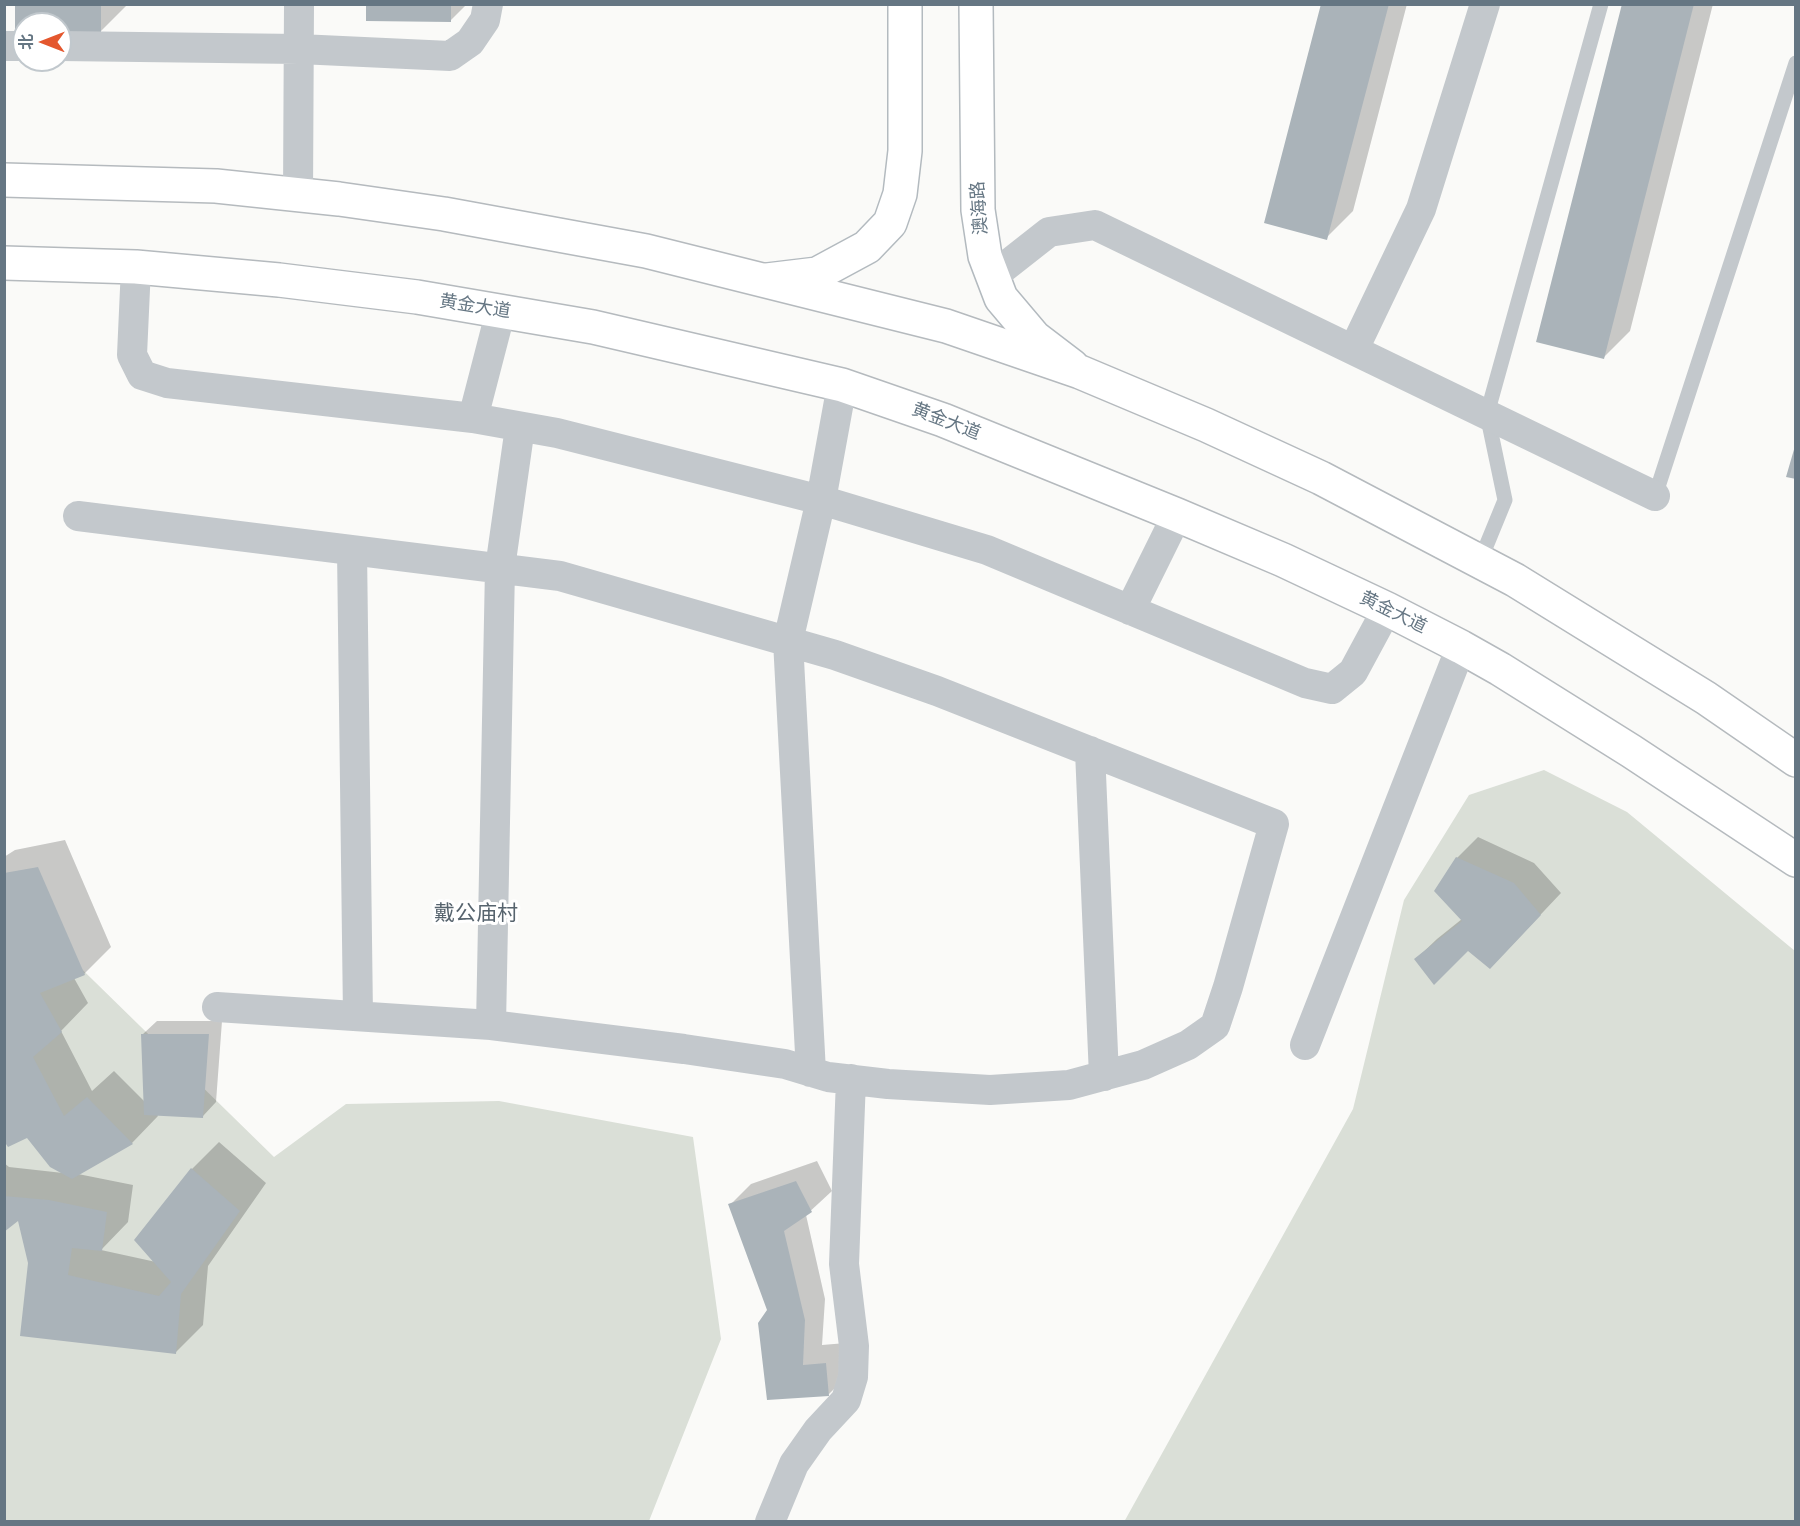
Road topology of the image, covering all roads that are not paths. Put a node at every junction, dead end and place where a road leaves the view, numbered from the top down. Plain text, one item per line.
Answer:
1 (299, 4) edge
2 (488, 4) edge
3 (905, 4) edge
4 (976, 4) edge
5 (1485, 4) edge
6 (1601, 4) edge
7 (72, 46) edge
8 (299, 49) junction
9 (1796, 63) edge
10 (4, 180) edge
11 (298, 195) junction
12 (4, 263) edge
13 (136, 267) junction
14 (993, 276) junction
15 (763, 281) junction
16 (501, 310) junction
17 (1354, 349) junction
18 (1080, 372) junction
19 (842, 385) junction
20 (1487, 414) junction
21 (473, 418) junction
22 (520, 427) junction
23 (1655, 496) joint
24 (821, 500) junction
25 (1177, 515) junction
26 (78, 516) dead end
27 (352, 550) junction
28 (1480, 561) junction
29 (500, 568) junction
30 (1387, 609) junction
31 (1130, 610) junction
32 (788, 641) junction
33 (1461, 647) junction
34 (1090, 752) junction
35 (1796, 760) edge
36 (1796, 860) edge
37 (217, 1007) dead end
38 (358, 1017) junction
39 (491, 1025) junction
40 (1305, 1045) dead end
41 (811, 1072) junction
42 (1104, 1076) junction
43 (851, 1080) junction
44 (770, 1521) edge

1 - 8 street
2 - 8 street
3 - 15 main road
4 - 14 main road, 澳海路
5 - 17 street
6 - 20 lane
7 - 8 street
8 - 11 street
9 - 23 lane
10 - 11 main road
11 - 15 main road
12 - 13 main road, 黄金大道
13 - 16 main road, 黄金大道
13 - 21 street
14 - 17 street
14 - 18 main road, 澳海路
15 - 18 main road
16 - 19 main road, 黄金大道
16 - 21 street
17 - 20 street
18 - 28 main road
19 - 24 street
19 - 25 main road, 黄金大道
20 - 23 street
20 - 28 lane
21 - 22 street
22 - 24 street
22 - 29 street
24 - 31 street
24 - 32 street
25 - 30 main road, 黄金大道
25 - 31 street
26 - 27 street
27 - 29 street
27 - 38 street
28 - 35 main road
29 - 32 street
29 - 39 street
30 - 31 street
30 - 33 main road, 黄金大道
32 - 34 street
32 - 41 street
33 - 36 main road, 黄金大道
33 - 40 street
34 - 42 street
34 - 42 street
37 - 38 street
38 - 39 street
39 - 41 street
41 - 43 street
42 - 43 street
43 - 44 street

